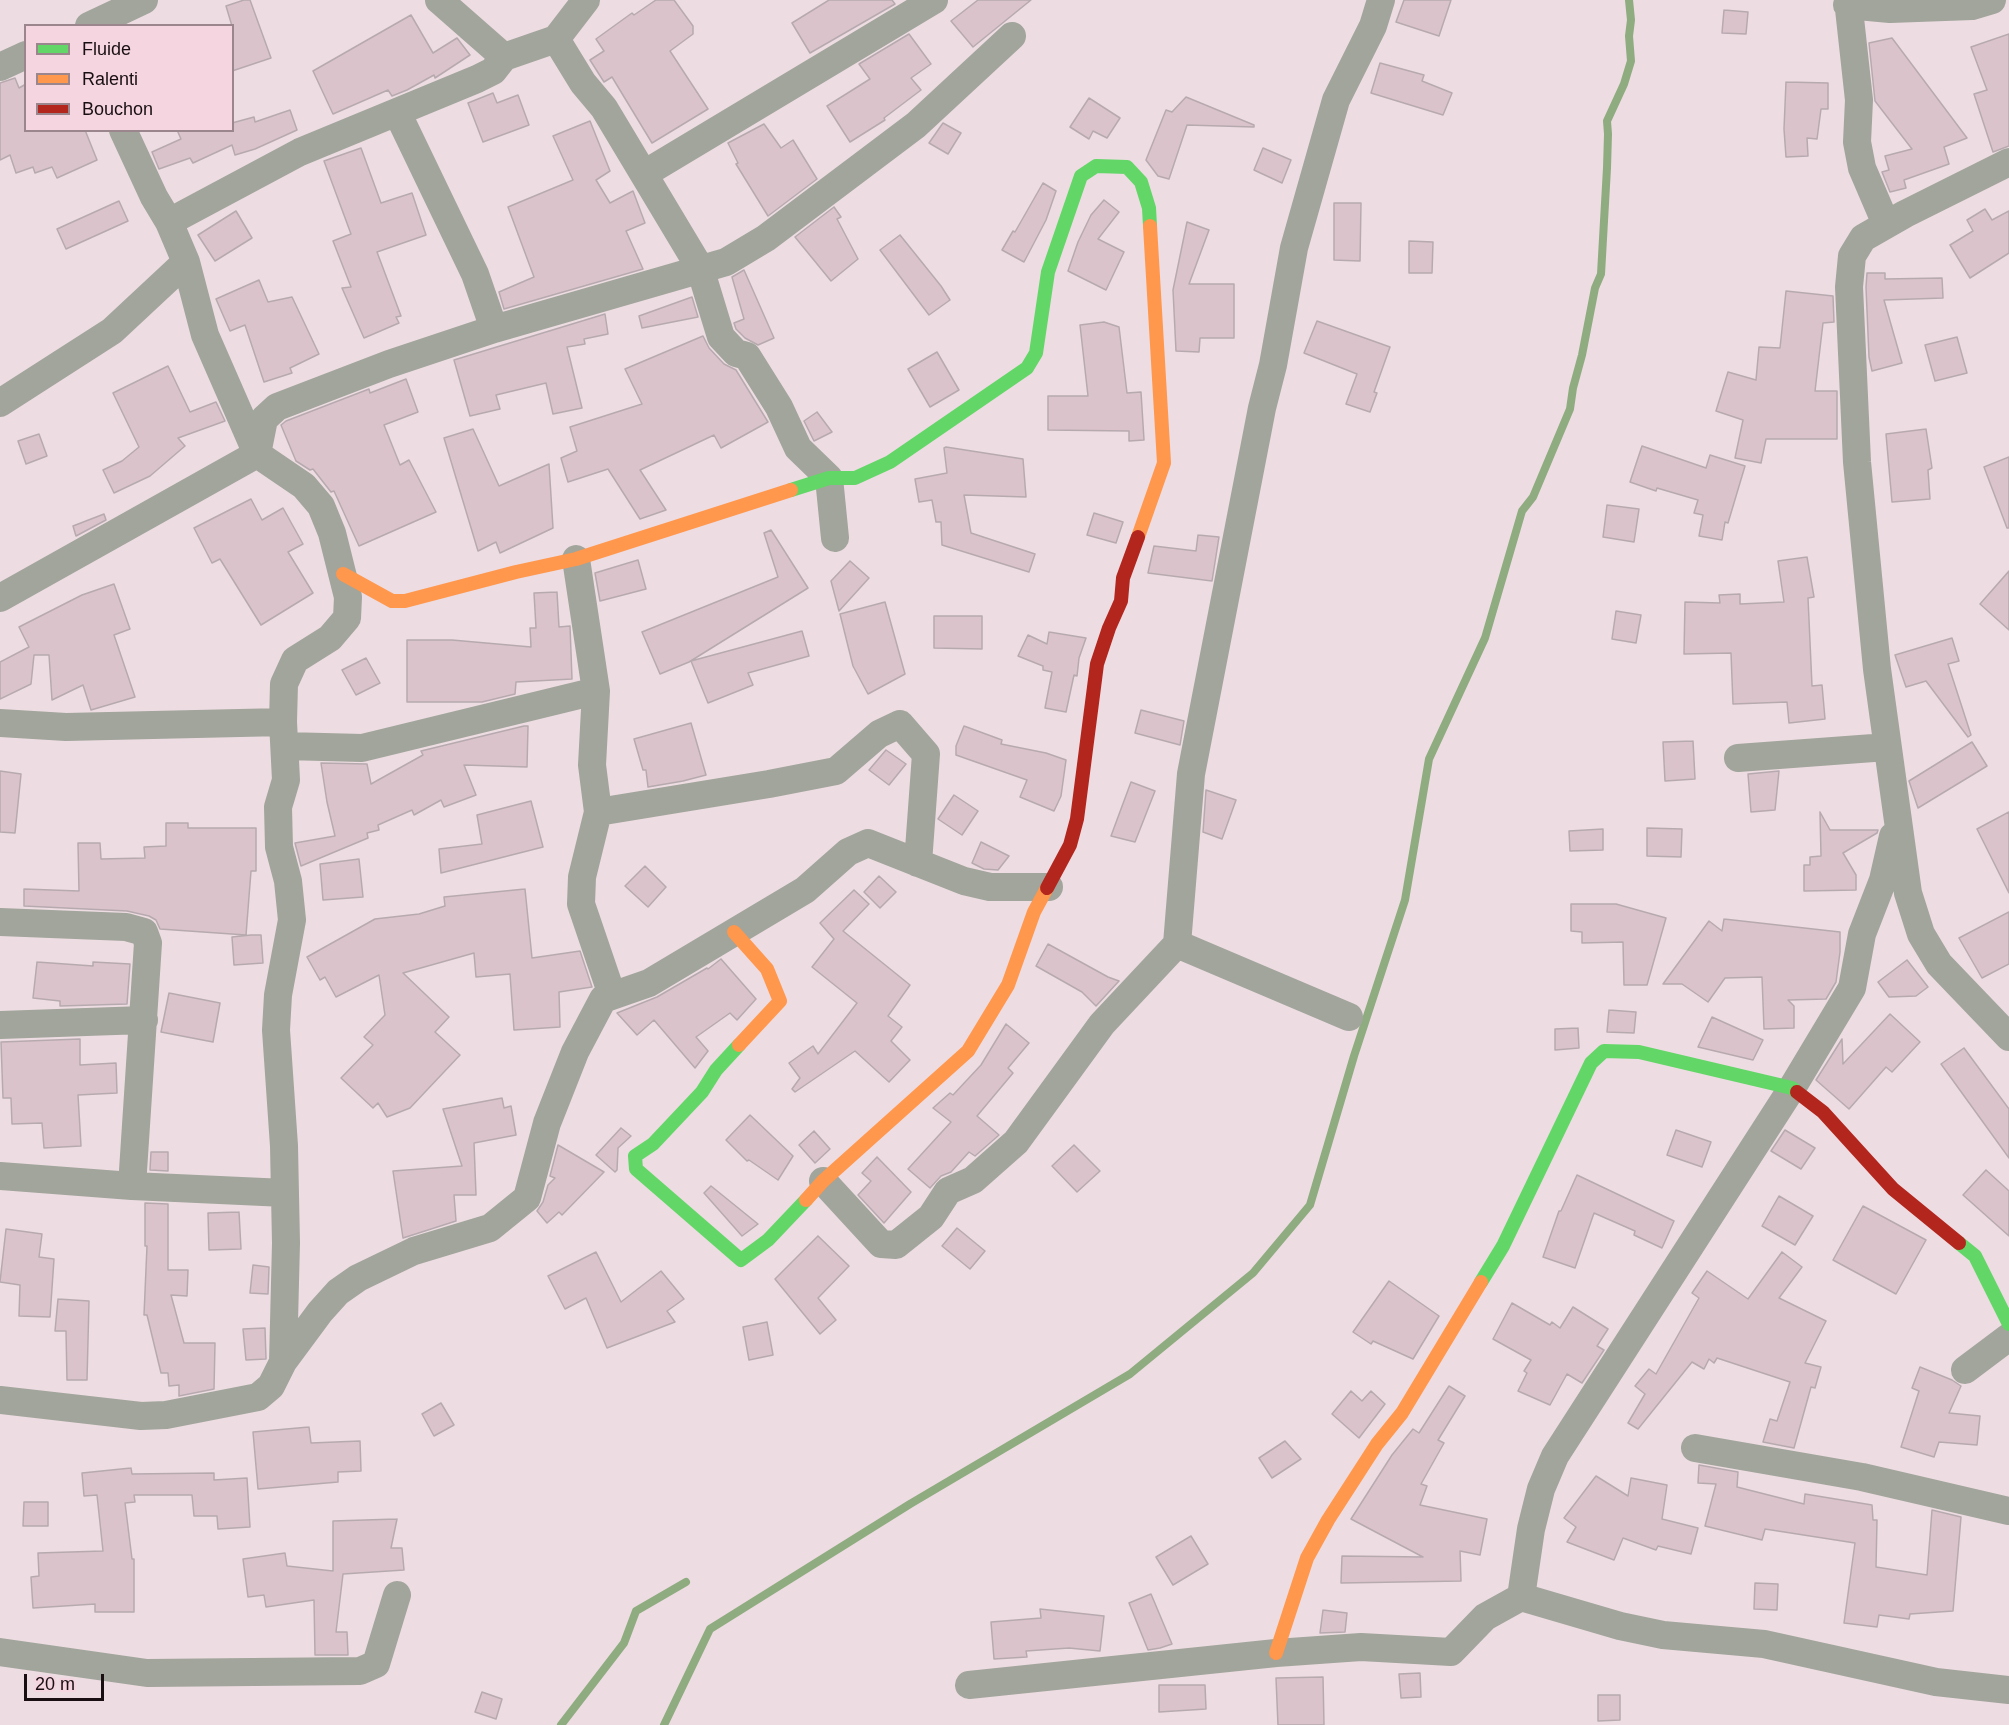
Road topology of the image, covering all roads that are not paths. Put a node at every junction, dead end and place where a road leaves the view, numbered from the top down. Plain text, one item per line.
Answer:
1 (144, 0) edge
2 (439, 0) edge
3 (586, 0) edge
4 (934, 0) edge
5 (1381, 0) edge
6 (1992, 0) edge
7 (1848, 2) edge
8 (93, 24) edge
9 (1012, 36) dead end
10 (556, 39) junction
11 (24, 56) edge
12 (504, 57) junction
13 (0, 67) edge
14 (397, 112) junction
15 (124, 132) edge
16 (2009, 162) edge
17 (644, 174) junction
18 (169, 222) junction
19 (1886, 224) junction
20 (186, 262) junction
21 (700, 268) junction
22 (494, 329) junction
23 (0, 403) edge
24 (257, 454) junction
25 (829, 478) junction
26 (835, 538) dead end
27 (576, 559) junction
28 (343, 574) junction
29 (0, 598) edge
30 (596, 692) junction
31 (0, 723) edge
32 (284, 734) junction
33 (1887, 747) junction
34 (1738, 758) dead end
35 (598, 812) junction
36 (1897, 819) junction
37 (918, 863) junction
38 (1049, 887) junction
39 (0, 921) edge
40 (734, 932) junction
41 (1177, 944) junction
42 (612, 994) junction
43 (1349, 1017) dead end
44 (144, 1020) junction
45 (0, 1025) edge
46 (2009, 1037) edge
47 (1792, 1088) junction
48 (0, 1176) edge
49 (823, 1181) junction
50 (132, 1186) junction
51 (285, 1193) junction
52 (2009, 1324) edge
53 (2009, 1337) edge
54 (284, 1362) junction
55 (1965, 1370) dead end
56 (0, 1400) edge
57 (1695, 1448) dead end
58 (2009, 1511) edge
59 (397, 1595) dead end
60 (1521, 1597) junction
61 (0, 1652) edge
62 (1276, 1653) junction
63 (969, 1685) dead end
64 (2009, 1690) edge

1 - 8 street
2 - 12 street
3 - 10 street
4 - 17 street
5 - 41 street
6 - 7 street
7 - 19 street
9 - 21 street
10 - 12 street
10 - 17 street
11 - 13 street
12 - 14 street
14 - 18 street
14 - 22 street
15 - 18 street
16 - 19 street
17 - 21 street
18 - 20 street
19 - 33 street
20 - 23 street
20 - 24 street
21 - 22 street
21 - 25 street
22 - 24 street
24 - 28 street
24 - 29 street
25 - 26 street
25 - 27 street
25 - 38 street
27 - 28 street
27 - 30 street
28 - 32 street
30 - 32 street
30 - 35 street
31 - 32 street
32 - 51 street
33 - 34 street
33 - 36 street
35 - 37 street
35 - 42 street
36 - 46 street
36 - 47 street
37 - 38 street
37 - 40 street
38 - 49 street
39 - 44 street
40 - 42 street
40 - 49 street
41 - 43 street
41 - 49 street
42 - 54 street
44 - 45 street
44 - 50 street
47 - 52 street
47 - 60 street
47 - 62 street
48 - 50 street
50 - 51 street
51 - 54 street
53 - 55 street
54 - 56 street
57 - 58 street
59 - 61 street
60 - 62 street
60 - 64 street
62 - 63 street

